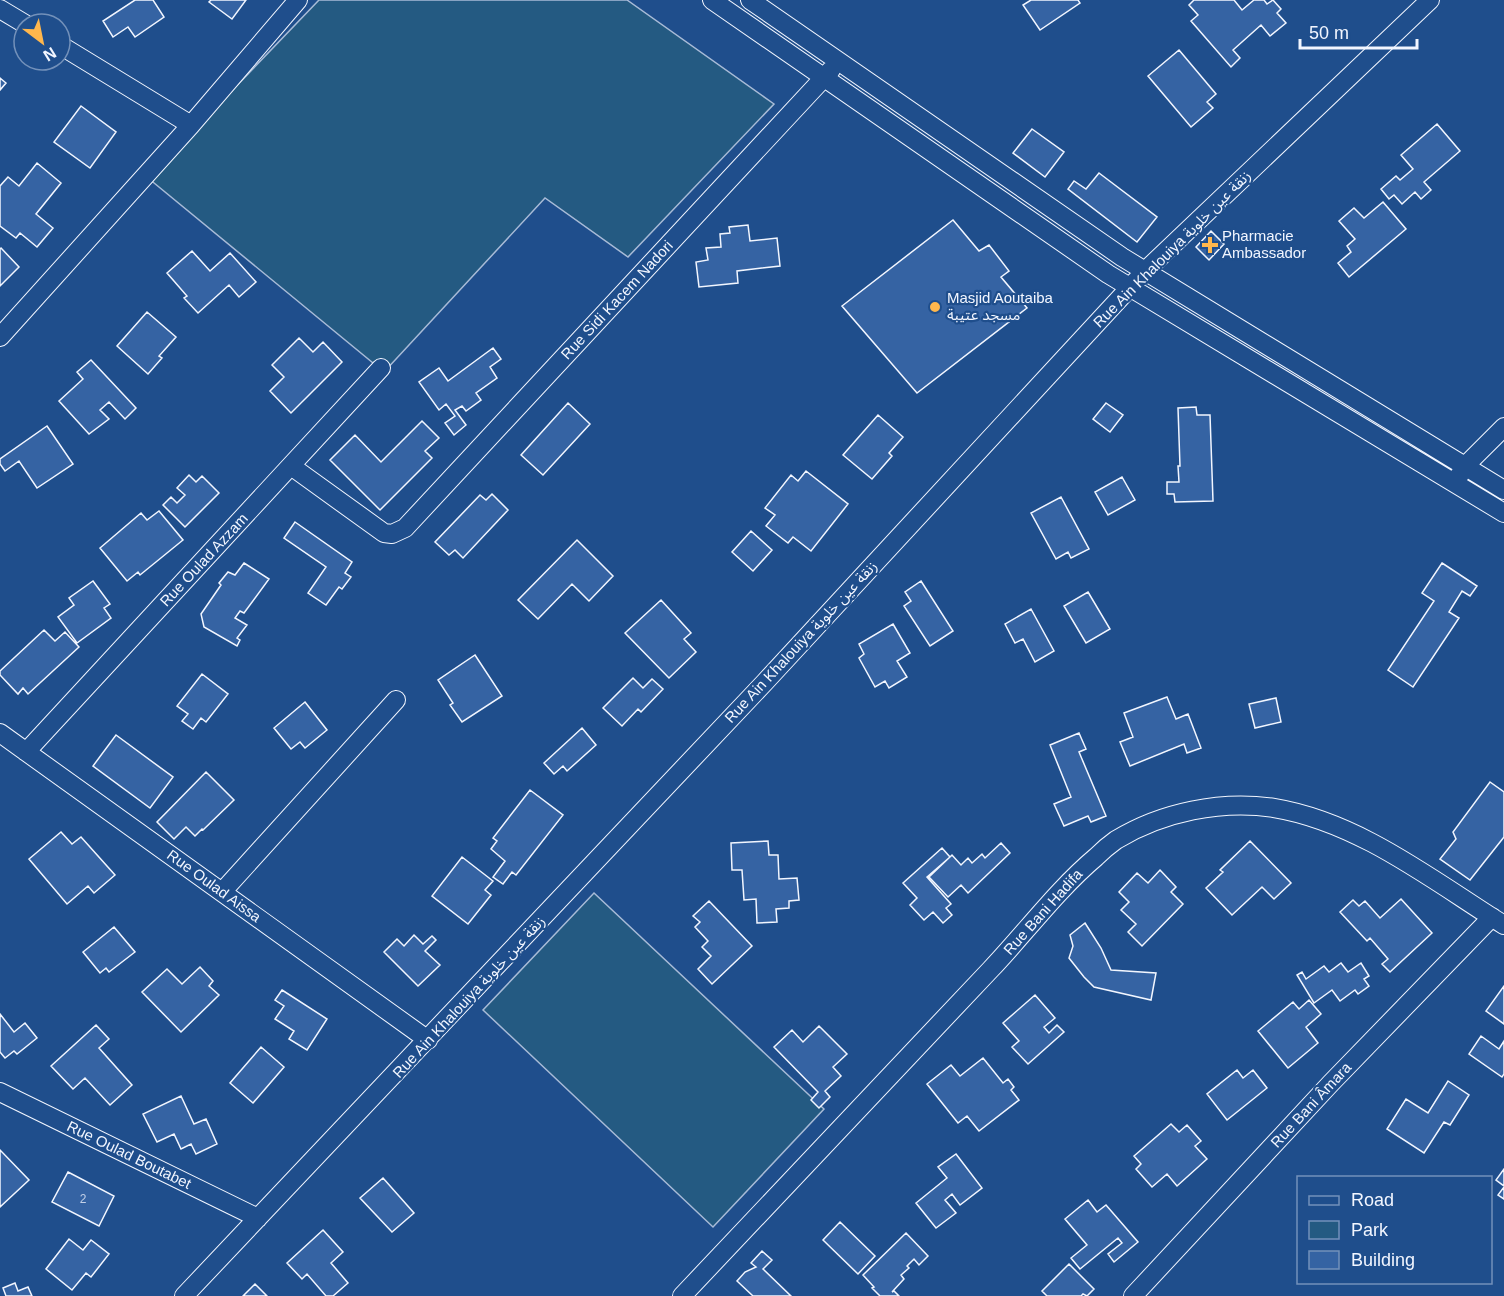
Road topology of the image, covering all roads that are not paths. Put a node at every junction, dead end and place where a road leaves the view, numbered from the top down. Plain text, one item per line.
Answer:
1 (298, 0) edge
2 (712, 0) edge
3 (744, 0) edge
4 (750, 0) edge
5 (1430, 0) edge
6 (732, 14) junction
7 (72, 52) edge
8 (838, 62) junction
9 (824, 78) junction
10 (191, 124) junction
11 (1145, 272) junction
12 (1130, 287) junction
13 (0, 337) edge
14 (381, 368) dead end
15 (1504, 427) edge
16 (291, 466) junction
17 (1465, 466) junction
18 (1455, 483) junction
19 (1504, 490) edge
20 (1504, 513) edge
21 (396, 700) dead end
22 (0, 733) edge
23 (26, 752) junction
24 (222, 892) junction
25 (1498, 921) edge
26 (428, 1040) junction
27 (0, 1092) edge
28 (258, 1218) junction
29 (184, 1296) edge
30 (682, 1296) edge
31 (1133, 1296) edge

1 - 10 street
2 - 6 street
3 - 6 street
4 - 8 street
5 - 11 street, Rue Ain Khalouiya زنقة عين خلوية
6 - 9 street
7 - 10 street
8 - 9 street, Rue Sidi Kacem Nadori
8 - 11 street
9 - 12 street
9 - 16 street, Rue Sidi Kacem Nadori
10 - 13 street
11 - 12 street, Rue Ain Khalouiya زنقة عين خلوية
11 - 17 street
12 - 18 street
12 - 26 street, Rue Ain Khalouiya زنقة عين خلوية
14 - 16 street, Rue Oulad Azzam
15 - 17 street
16 - 23 street, Rue Oulad Azzam
17 - 18 street
17 - 19 street
18 - 20 street
21 - 24 street
22 - 23 street, Rue Oulad Aissa
23 - 24 street, Rue Oulad Aissa
24 - 26 street, Rue Oulad Aissa
25 - 30 street, Rue Bani Hadifa
25 - 31 street, Rue Bani Âmara
26 - 28 street, Rue Ain Khalouiya زنقة عين خلوية
27 - 28 street, Rue Oulad Boutabet
28 - 29 street, Rue Ain Khalouiya زنقة عين خلوية

